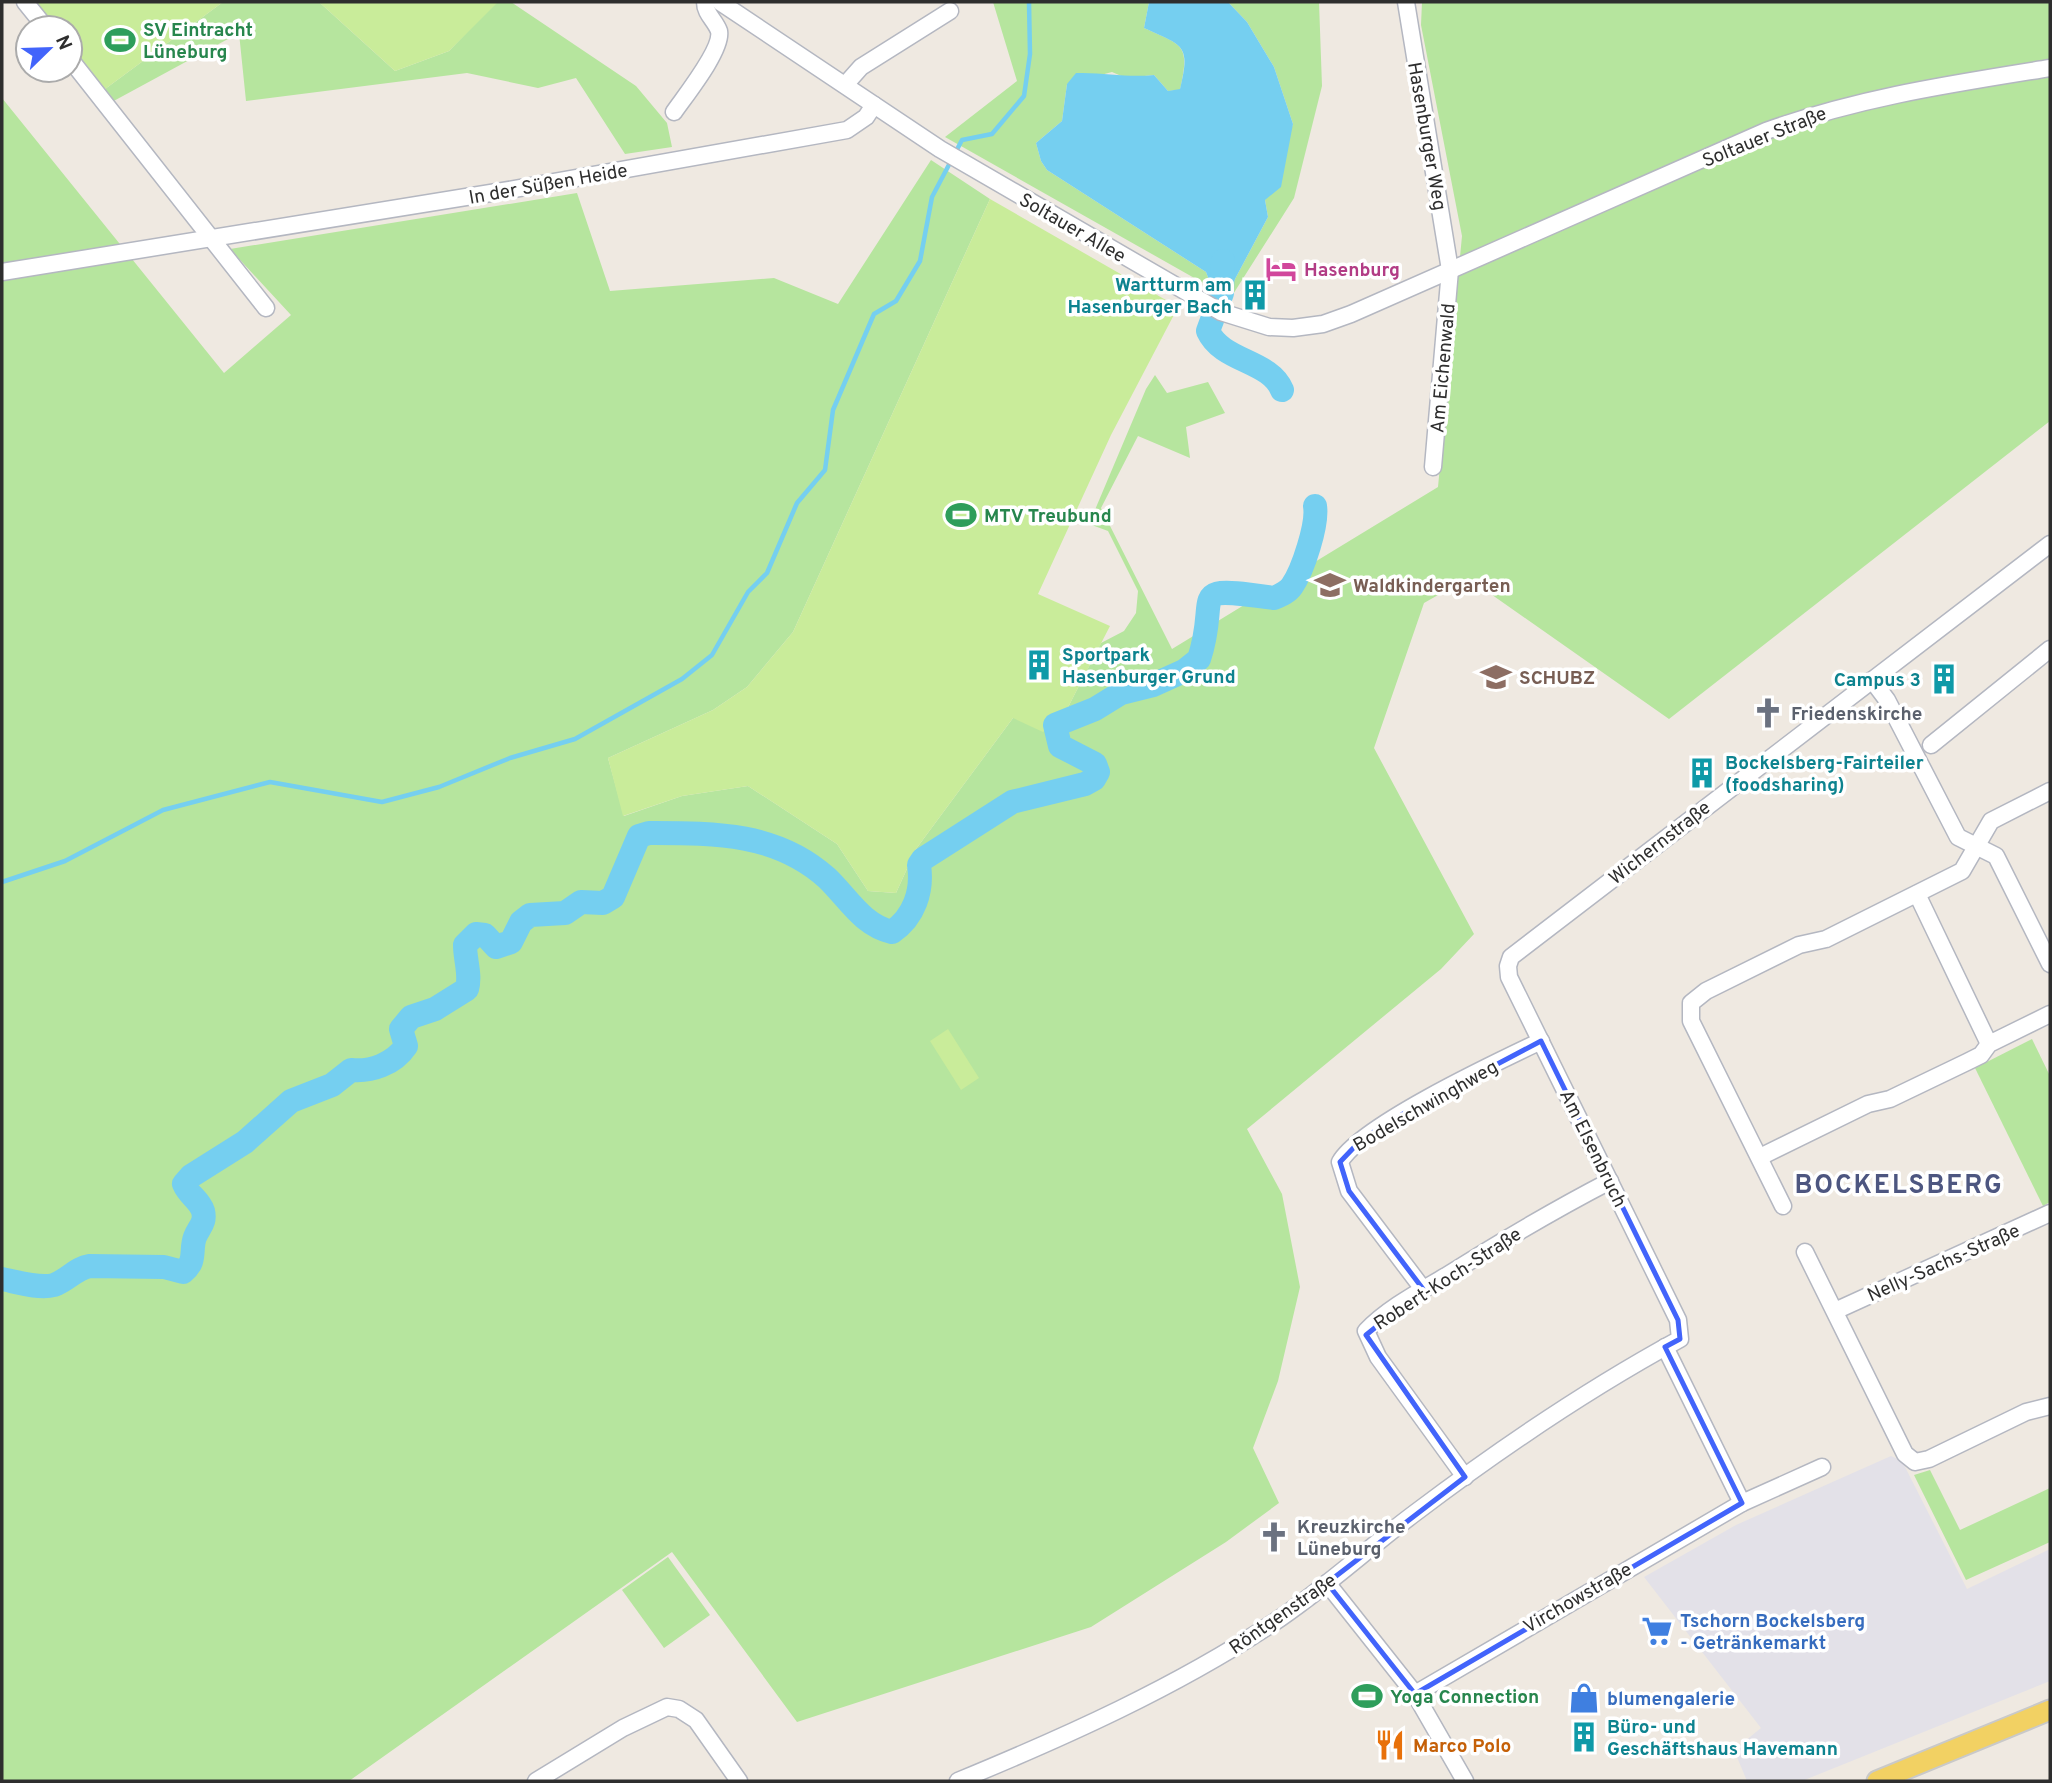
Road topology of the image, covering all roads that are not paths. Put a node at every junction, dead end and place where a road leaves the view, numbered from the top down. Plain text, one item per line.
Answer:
1 (705, 2) edge
2 (720, 2) edge
3 (1406, 2) edge
4 (950, 12) dead end
5 (2050, 68) edge
6 (84, 77) edge
7 (845, 85) junction
8 (874, 105) junction
9 (674, 112) dead end
10 (211, 238) junction
11 (1450, 270) junction
12 (2, 272) edge
13 (266, 308) dead end
14 (1433, 467) dead end
15 (2050, 544) edge
16 (2050, 649) edge
17 (1872, 680) junction
18 (1931, 745) dead end
19 (2050, 791) edge
20 (1977, 846) junction
21 (1917, 894) junction
22 (2050, 964) edge
23 (1508, 966) joint
24 (2050, 1014) edge
25 (1541, 1041) junction
26 (1989, 1044) junction
27 (1760, 1157) junction
28 (1610, 1181) junction
29 (1783, 1206) dead end
30 (2050, 1213) edge
31 (1805, 1252) dead end
32 (1423, 1289) junction
33 (1835, 1311) junction
34 (1681, 1330) joint
35 (1665, 1347) junction
36 (2050, 1406) edge
37 (1822, 1467) dead end
38 (1465, 1477) junction
39 (1742, 1503) junction
40 (1327, 1583) junction
41 (1415, 1694) junction
42 (2050, 1710) edge
43 (536, 1781) edge
44 (739, 1781) edge
45 (958, 1781) edge
46 (1465, 1781) edge
47 (1877, 1781) edge

1 - 9 street
2 - 7 street
3 - 11 street, Hasenburger Weg
4 - 7 street
5 - 11 street, Soltauer Straße
6 - 10 street
7 - 8 street
8 - 10 street, In der Süßen Heide
8 - 11 street, Soltauer Allee
10 - 12 street, In der Süßen Heide
10 - 13 street
11 - 14 street, Am Eichenwald
15 - 17 street, Wichernstraße
16 - 18 street
17 - 20 street
17 - 23 street, Wichernstraße
19 - 20 street
20 - 21 street
20 - 22 street
21 - 26 street
21 - 27 street
23 - 25 street, Am Elsenbruch
24 - 26 street
25 - 28 street, Am Elsenbruch
25 - 32 street, Bodelschwinghweg
26 - 27 street
27 - 29 street
28 - 32 street, Robert-Koch-Straße
28 - 34 street, Am Elsenbruch
30 - 33 street, Nelly-Sachs-Straße
31 - 33 street
32 - 38 street, Robert-Koch-Straße
33 - 36 street
34 - 35 street, Röntgenstraße
35 - 38 street, Röntgenstraße
35 - 39 street
37 - 39 street, Virchowstraße
38 - 40 street, Röntgenstraße
39 - 41 street, Virchowstraße
40 - 41 street
40 - 45 street, Röntgenstraße
41 - 46 street
42 - 47 main road
43 - 44 street

